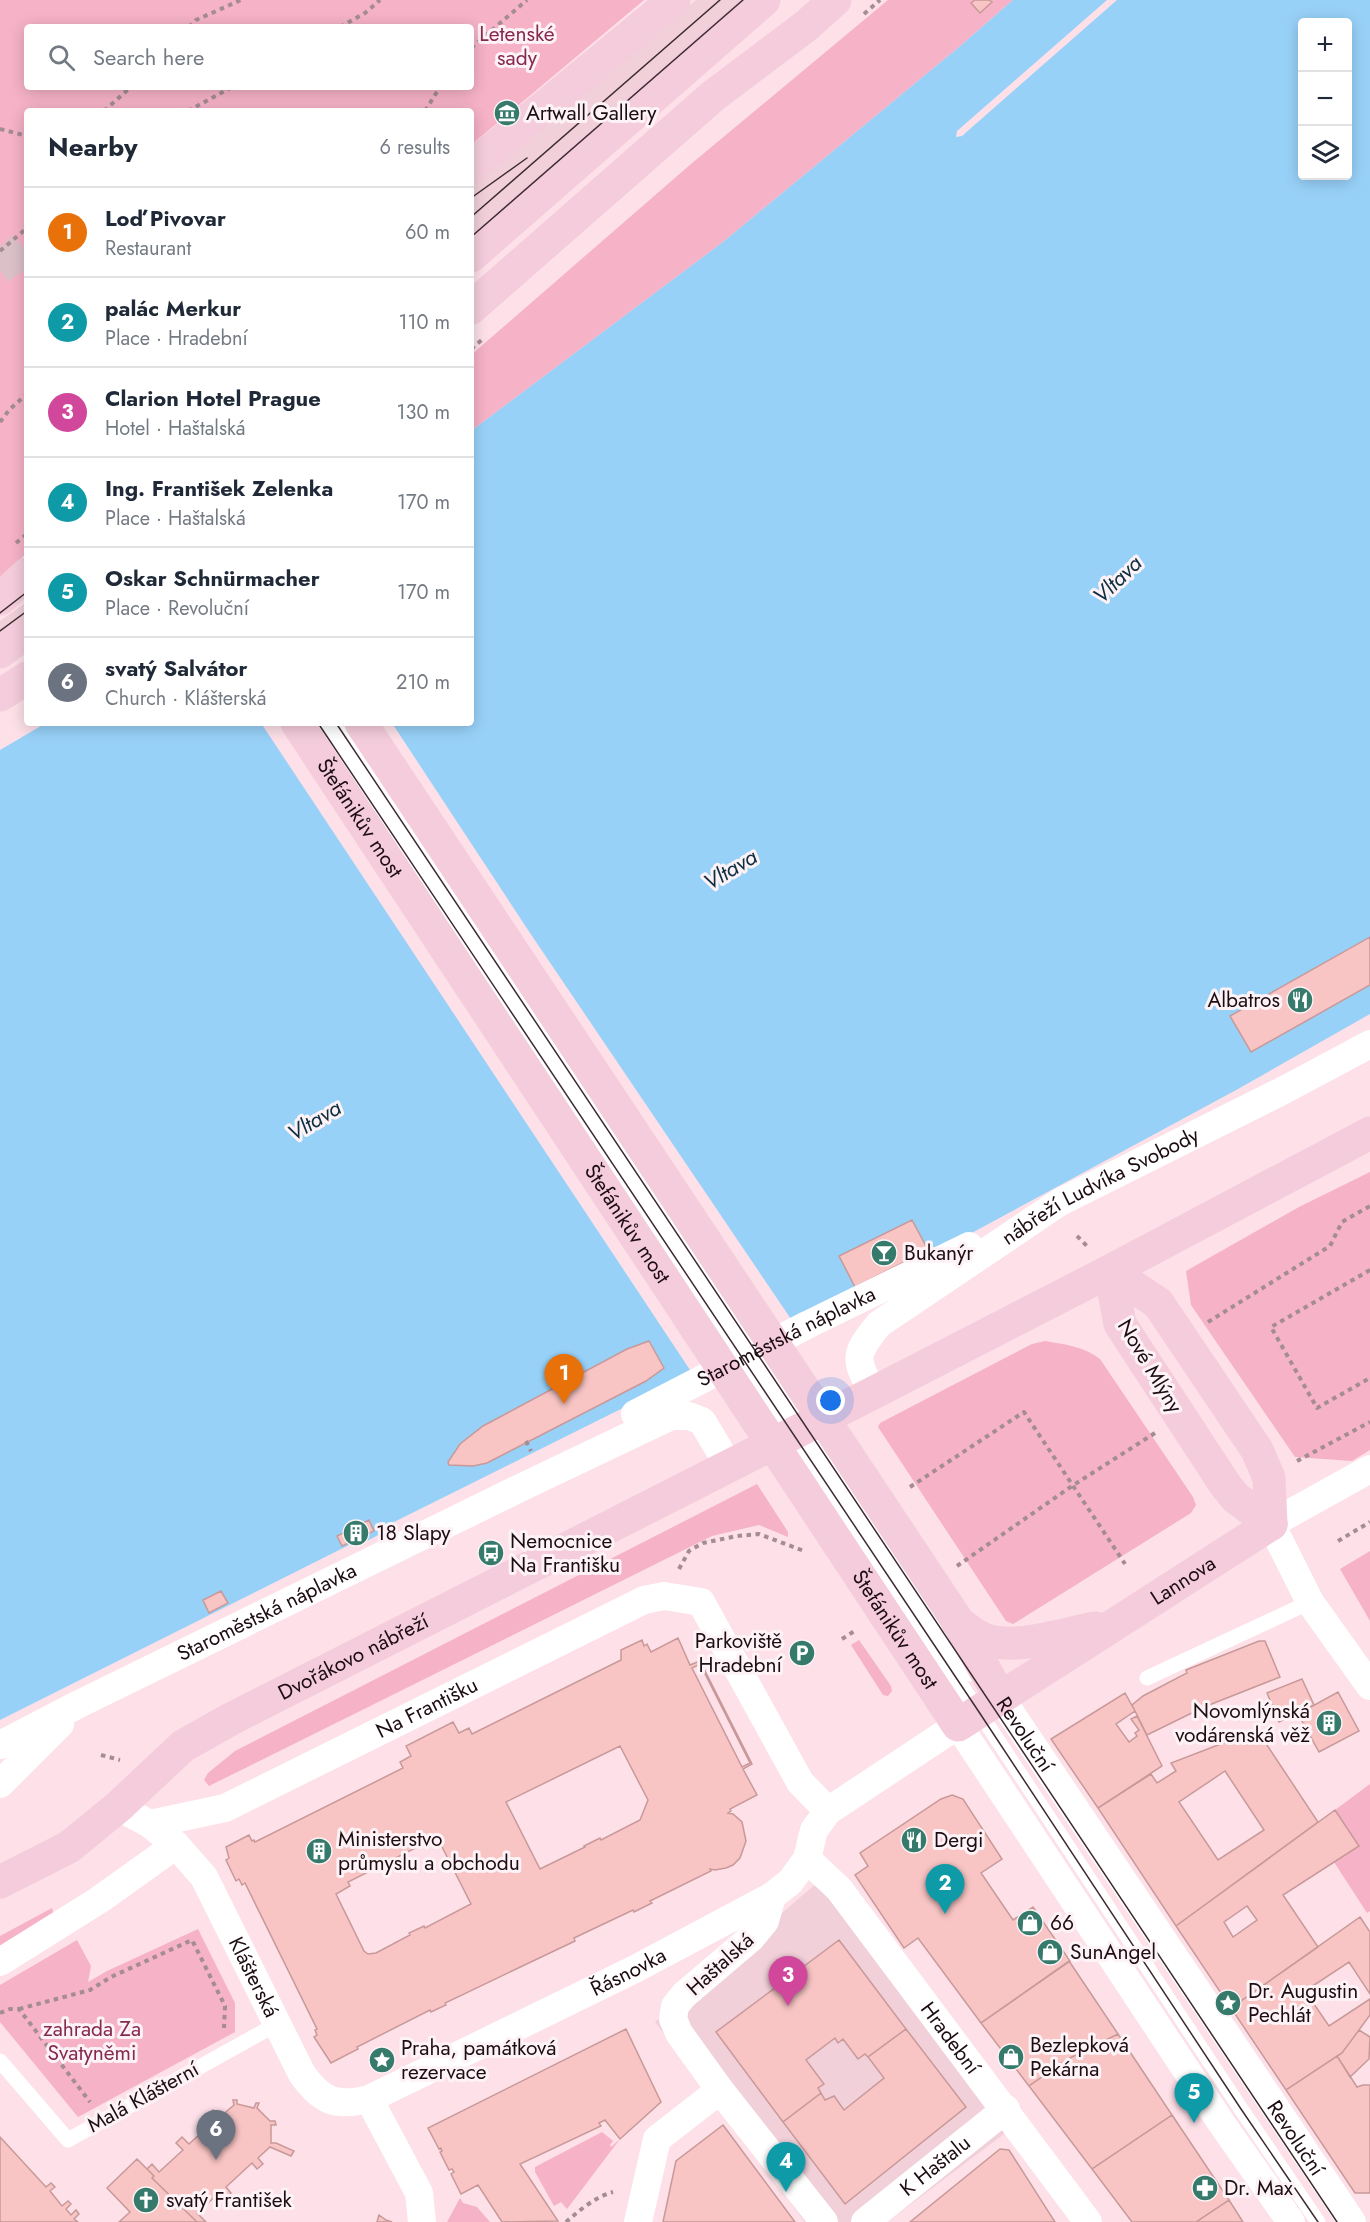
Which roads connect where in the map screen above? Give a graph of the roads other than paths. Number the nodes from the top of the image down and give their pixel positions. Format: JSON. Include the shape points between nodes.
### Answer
{"nodes":[{"id":1,"x":674,"y":0,"type":"edge"},
{"id":2,"x":764,"y":0,"type":"edge"},
{"id":3,"x":835,"y":0,"type":"edge"},
{"id":4,"x":474,"y":165,"type":"edge"},
{"id":5,"x":474,"y":253,"type":"edge"},
{"id":6,"x":474,"y":305,"type":"edge"},
{"id":7,"x":24,"y":577,"type":"edge"},
{"id":8,"x":0,"y":599,"type":"edge"},
{"id":9,"x":24,"y":634,"type":"edge"},
{"id":10,"x":0,"y":652,"type":"edge"},
{"id":11,"x":24,"y":680,"type":"edge"},
{"id":12,"x":0,"y":695,"type":"edge"},
{"id":13,"x":299,"y":726,"type":"edge"},
{"id":14,"x":320,"y":726,"type":"edge"},
{"id":15,"x":338,"y":726,"type":"edge"},
{"id":16,"x":363,"y":726,"type":"edge"},
{"id":17,"x":1370,"y":1044,"type":"edge"},
{"id":18,"x":1370,"y":1133,"type":"edge"},
{"id":19,"x":1060,"y":1202,"type":"junction"},
{"id":20,"x":1110,"y":1271,"type":"junction"},
{"id":21,"x":873,"y":1393,"type":"junction"},
{"id":22,"x":729,"y":1466,"type":"junction"},
{"id":23,"x":1370,"y":1469,"type":"edge"},
{"id":24,"x":519,"y":1488,"type":"junction"},
{"id":25,"x":1271,"y":1524,"type":"junction"},
{"id":26,"x":872,"y":1541,"type":"junction"},
{"id":27,"x":907,"y":1579,"type":"junction"},
{"id":28,"x":1310,"y":1602,"type":"junction"},
{"id":29,"x":957,"y":1620,"type":"junction"},
{"id":30,"x":1115,"y":1624,"type":"junction"},
{"id":31,"x":1147,"y":1678,"type":"dead end"},
{"id":32,"x":1370,"y":1686,"type":"edge"},
{"id":33,"x":79,"y":1704,"type":"junction"},
{"id":34,"x":982,"y":1709,"type":"junction"},
{"id":35,"x":0,"y":1745,"type":"edge"},
{"id":36,"x":159,"y":1768,"type":"junction"},
{"id":37,"x":0,"y":1784,"type":"edge"},
{"id":38,"x":118,"y":1807,"type":"junction"},
{"id":39,"x":828,"y":1812,"type":"junction"},
{"id":40,"x":150,"y":1824,"type":"junction"},
{"id":41,"x":176,"y":1845,"type":"junction"},
{"id":42,"x":807,"y":1859,"type":"junction"},
{"id":43,"x":0,"y":1882,"type":"edge"},
{"id":44,"x":772,"y":1896,"type":"junction"},
{"id":45,"x":0,"y":1962,"type":"edge"},
{"id":46,"x":277,"y":2024,"type":"junction"},
{"id":47,"x":0,"y":2061,"type":"edge"},
{"id":48,"x":720,"y":2090,"type":"junction"},
{"id":49,"x":369,"y":2099,"type":"junction"},
{"id":50,"x":1006,"y":2109,"type":"junction"},
{"id":51,"x":1352,"y":2220,"type":"edge"},
{"id":52,"x":422,"y":2222,"type":"edge"},
{"id":53,"x":638,"y":2222,"type":"edge"},
{"id":54,"x":824,"y":2222,"type":"edge"},
{"id":55,"x":865,"y":2222,"type":"edge"},
{"id":56,"x":1088,"y":2222,"type":"edge"},
{"id":57,"x":1291,"y":2222,"type":"edge"},
{"id":58,"x":1318,"y":2222,"type":"edge"}],
"edges":[{"from":1,"to":4,"type":"street"},
{"from":2,"to":5,"type":"street"},
{"from":3,"to":6,"type":"street","via":[[713,96]]},
{"from":7,"to":8,"type":"street"},
{"from":9,"to":10,"type":"street"},
{"from":11,"to":12,"type":"street"},
{"from":13,"to":26,"type":"street","name":"Štefánikův most"},
{"from":14,"to":26,"type":"lane"},
{"from":15,"to":26,"type":"lane"},
{"from":16,"to":26,"type":"street","name":"Štefánikův most"},
{"from":17,"to":19,"type":"street","name":"nábřeží Ludvíka Svobody"},
{"from":18,"to":20,"type":"street"},
{"from":19,"to":21,"type":"street","name":"nábřeží Ludvíka Svobody","via":[[879,1324],[863,1344],[858,1360]]},
{"from":19,"to":24,"type":"street","name":"Staroměstská náplavka","via":[[592,1435]]},
{"from":20,"to":21,"type":"street"},
{"from":20,"to":25,"type":"street","name":"Nové Mlýny","via":[[1120,1324],[1226,1486]]},
{"from":20,"to":25,"type":"street","name":"Nové Mlýny","via":[[1158,1303],[1257,1450],[1269,1478]]},
{"from":21,"to":22,"type":"street"},
{"from":22,"to":24,"type":"street","name":"Staroměstská náplavka","via":[[702,1420],[671,1416]]},
{"from":22,"to":36,"type":"street","name":"Dvořákovo nábřeží","via":[[231,1719],[183,1746]]},
{"from":23,"to":25,"type":"street","name":"Lannova"},
{"from":24,"to":33,"type":"street","name":"Staroměstská náplavka"},
{"from":25,"to":28,"type":"street","name":"Nové Mlýny"},
{"from":25,"to":30,"type":"street","name":"Lannova"},
{"from":26,"to":27,"type":"lane"},
{"from":26,"to":29,"type":"street","name":"Štefánikův most"},
{"from":26,"to":34,"type":"street","name":"Štefánikův most"},
{"from":27,"to":29,"type":"lane"},
{"from":27,"to":34,"type":"lane"},
{"from":28,"to":31,"type":"lane"},
{"from":28,"to":32,"type":"street","name":"Nové Mlýny"},
{"from":29,"to":30,"type":"street","via":[[971,1632],[1001,1644]]},
{"from":29,"to":34,"type":"street","name":"Štefánikův most"},
{"from":30,"to":34,"type":"street","name":"Lannova"},
{"from":33,"to":35,"type":"street","name":"Staroměstská náplavka"},
{"from":33,"to":37,"type":"street","name":"Staroměstská náplavka"},
{"from":34,"to":39,"type":"street","name":"Řásnovka"},
{"from":34,"to":51,"type":"street","name":"Revoluční"},
{"from":34,"to":57,"type":"street","name":"Revoluční","via":[[1222,2124]]},
{"from":34,"to":58,"type":"lane"},
{"from":36,"to":38,"type":"street","name":"Dvořákovo nábřeží"},
{"from":36,"to":40,"type":"street"},
{"from":38,"to":40,"type":"street","name":"Klášterská"},
{"from":38,"to":43,"type":"street","name":"Dvořákovo nábřeží","via":[[69,1847]]},
{"from":39,"to":40,"type":"street","name":"Na Františku","via":[[800,1782],[701,1602],[664,1596],[644,1600],[225,1808]]},
{"from":39,"to":42,"type":"street","name":"Řásnovka","via":[[814,1830]]},
{"from":40,"to":41,"type":"street","name":"Klášterská"},
{"from":41,"to":45,"type":"street","via":[[99,1900]]},
{"from":41,"to":46,"type":"street","name":"Klášterská","via":[[204,1877]]},
{"from":42,"to":44,"type":"street","name":"Řásnovka","via":[[790,1882]]},
{"from":42,"to":50,"type":"street","name":"Hradební","via":[[839,1889]]},
{"from":44,"to":48,"type":"street","name":"Haštalská","via":[[765,1921],[751,1938],[675,2006],[673,2019],[679,2033]]},
{"from":44,"to":49,"type":"street","name":"Řásnovka","via":[[635,1969]]},
{"from":46,"to":47,"type":"lane","name":"Malá Klášterní","via":[[68,2140]]},
{"from":46,"to":49,"type":"street","name":"Klášterská","via":[[302,2074],[320,2095],[339,2103]]},
{"from":48,"to":53,"type":"street","via":[[657,2139]]},
{"from":48,"to":54,"type":"street","name":"Haštalská"},
{"from":49,"to":52,"type":"street","via":[[419,2193]]},
{"from":50,"to":55,"type":"street","name":"K Haštalu"},
{"from":50,"to":56,"type":"street","name":"Hradební"}]}
